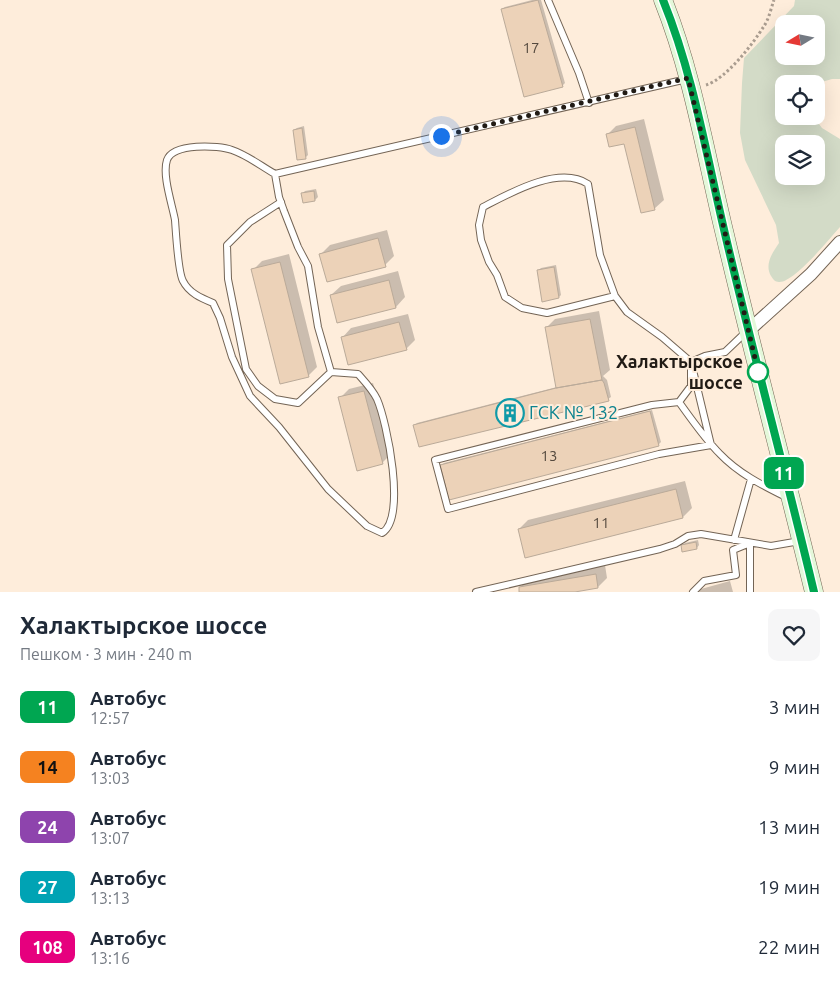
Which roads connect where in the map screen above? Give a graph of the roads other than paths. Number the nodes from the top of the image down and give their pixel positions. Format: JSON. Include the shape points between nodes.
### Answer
{"nodes":[{"id":1,"x":548,"y":0,"type":"edge"},
{"id":2,"x":663,"y":0,"type":"edge"},
{"id":3,"x":690,"y":84,"type":"junction"},
{"id":4,"x":589,"y":102,"type":"junction"},
{"id":5,"x":275,"y":174,"type":"junction"},
{"id":6,"x":281,"y":202,"type":"junction"},
{"id":7,"x":840,"y":242,"type":"edge"},
{"id":8,"x":615,"y":296,"type":"junction"},
{"id":9,"x":748,"y":331,"type":"junction"},
{"id":10,"x":691,"y":362,"type":"junction"},
{"id":11,"x":331,"y":372,"type":"junction"},
{"id":12,"x":679,"y":402,"type":"junction"},
{"id":13,"x":711,"y":445,"type":"junction"},
{"id":14,"x":751,"y":479,"type":"junction"},
{"id":15,"x":791,"y":500,"type":"junction"},
{"id":16,"x":734,"y":540,"type":"junction"},
{"id":17,"x":801,"y":541,"type":"junction"},
{"id":18,"x":750,"y":543,"type":"junction"},
{"id":19,"x":476,"y":592,"type":"edge"},
{"id":20,"x":692,"y":592,"type":"edge"},
{"id":21,"x":750,"y":592,"type":"edge"},
{"id":22,"x":814,"y":592,"type":"edge"}],
"edges":[{"from":1,"to":4,"type":"lane"},
{"from":2,"to":3,"type":"street"},
{"from":3,"to":4,"type":"lane"},
{"from":3,"to":9,"type":"street"},
{"from":4,"to":5,"type":"lane"},
{"from":5,"to":6,"type":"lane"},
{"from":5,"to":11,"type":"lane","via":[[232,150],[212,146],[184,148],[167,159],[167,184],[182,280],[197,296],[213,303],[250,396],[328,489],[367,526],[382,533],[390,525],[394,500],[390,450],[377,399],[358,374]]},
{"from":6,"to":11,"type":"lane","via":[[308,266],[318,327]]},
{"from":6,"to":11,"type":"lane","via":[[250,222],[227,245],[228,279],[246,369],[258,386],[275,400],[298,403]]},
{"from":7,"to":9,"type":"street","via":[[811,274]]},
{"from":8,"to":8,"type":"lane","via":[[600,255],[588,184],[579,179],[531,184],[483,207],[479,225],[481,240],[505,297],[522,308],[547,313]]},
{"from":8,"to":10,"type":"lane","via":[[627,312]]},
{"from":9,"to":10,"type":"lane","via":[[725,352]]},
{"from":9,"to":15,"type":"street"},
{"from":10,"to":12,"type":"lane","via":[[691,386]]},
{"from":10,"to":13,"type":"lane"},
{"from":12,"to":13,"type":"lane"},
{"from":12,"to":13,"type":"lane","via":[[652,405],[435,460],[448,509],[659,454]]},
{"from":13,"to":14,"type":"lane"},
{"from":14,"to":15,"type":"lane"},
{"from":14,"to":16,"type":"lane"},
{"from":15,"to":17,"type":"street"},
{"from":16,"to":18,"type":"lane"},
{"from":16,"to":19,"type":"lane","via":[[702,534],[688,536],[660,549]]},
{"from":17,"to":18,"type":"lane","via":[[771,546]]},
{"from":17,"to":22,"type":"street"},
{"from":18,"to":20,"type":"lane","via":[[733,550],[736,575],[704,581]]},
{"from":18,"to":21,"type":"lane"}]}
